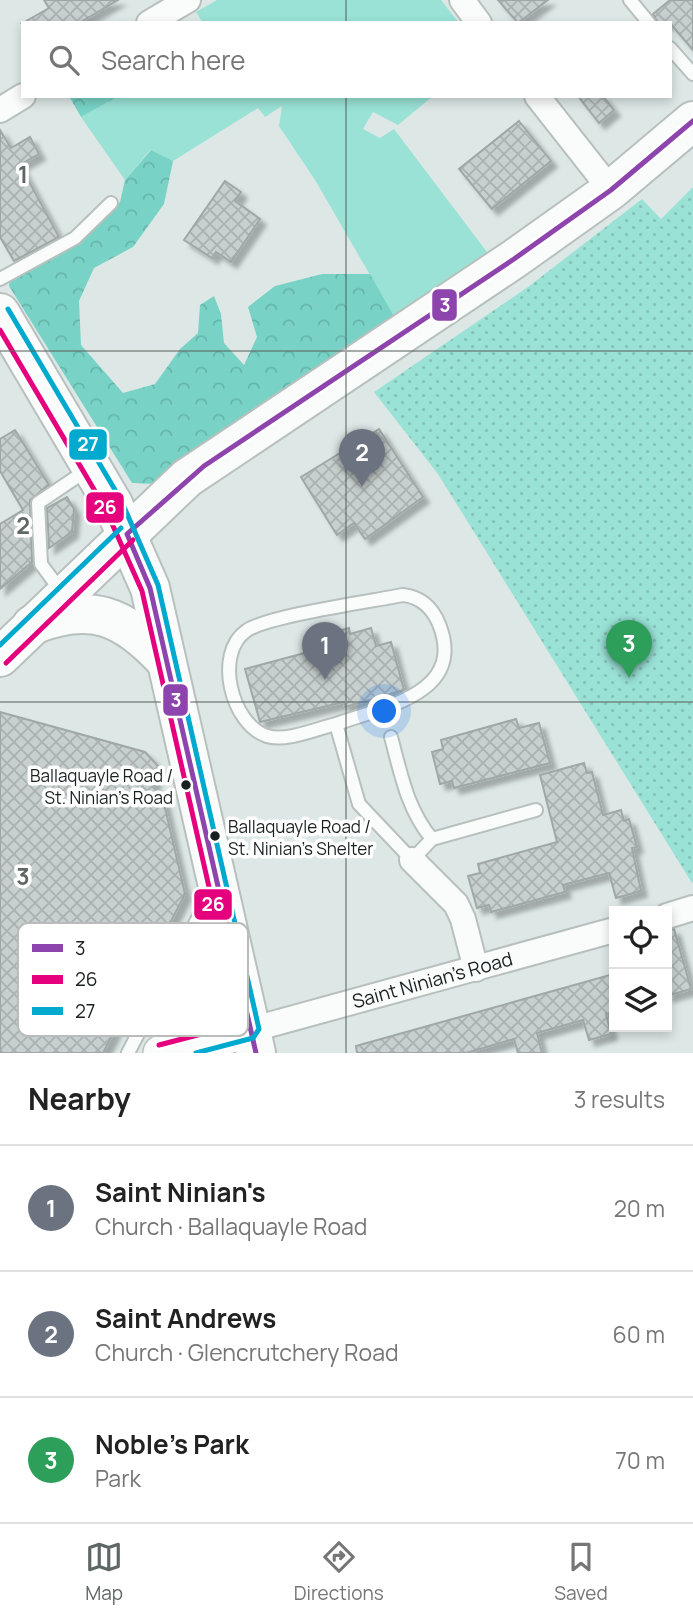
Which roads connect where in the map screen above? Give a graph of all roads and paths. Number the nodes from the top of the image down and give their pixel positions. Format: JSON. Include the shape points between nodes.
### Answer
{"nodes":[{"id":1,"x":188,"y":0,"type":"edge"},
{"id":2,"x":462,"y":0,"type":"edge"},
{"id":3,"x":630,"y":0,"type":"edge"},
{"id":4,"x":152,"y":21,"type":"edge"},
{"id":5,"x":478,"y":21,"type":"edge"},
{"id":6,"x":647,"y":21,"type":"edge"},
{"id":7,"x":672,"y":50,"type":"edge"},
{"id":8,"x":693,"y":74,"type":"edge"},
{"id":9,"x":21,"y":97,"type":"edge"},
{"id":10,"x":539,"y":98,"type":"edge"},
{"id":11,"x":0,"y":110,"type":"edge"},
{"id":12,"x":693,"y":121,"type":"edge"},
{"id":13,"x":611,"y":190,"type":"junction"},
{"id":14,"x":111,"y":203,"type":"dead end"},
{"id":15,"x":0,"y":279,"type":"edge"},
{"id":16,"x":0,"y":313,"type":"edge"},
{"id":17,"x":92,"y":468,"type":"junction"},
{"id":18,"x":127,"y":534,"type":"junction"},
{"id":19,"x":63,"y":594,"type":"junction"},
{"id":20,"x":32,"y":625,"type":"junction"},
{"id":21,"x":0,"y":657,"type":"edge"},
{"id":22,"x":166,"y":660,"type":"junction"},
{"id":23,"x":335,"y":724,"type":"junction"},
{"id":24,"x":391,"y":737,"type":"dead end"},
{"id":25,"x":536,"y":810,"type":"dead end"},
{"id":26,"x":432,"y":839,"type":"junction"},
{"id":27,"x":412,"y":860,"type":"junction"},
{"id":28,"x":219,"y":892,"type":"junction"},
{"id":29,"x":693,"y":908,"type":"edge"},
{"id":30,"x":672,"y":914,"type":"edge"},
{"id":31,"x":195,"y":923,"type":"edge"},
{"id":32,"x":226,"y":923,"type":"edge"},
{"id":33,"x":609,"y":931,"type":"edge"},
{"id":34,"x":476,"y":968,"type":"junction"},
{"id":35,"x":248,"y":1020,"type":"edge"},
{"id":36,"x":137,"y":1036,"type":"edge"},
{"id":37,"x":253,"y":1042,"type":"edge"},
{"id":38,"x":128,"y":1053,"type":"edge"},
{"id":39,"x":161,"y":1053,"type":"edge"}],
"edges":[{"from":1,"to":4,"type":"street"},
{"from":2,"to":5,"type":"street"},
{"from":3,"to":6,"type":"lane"},
{"from":7,"to":8,"type":"lane"},
{"from":9,"to":11,"type":"street"},
{"from":10,"to":13,"type":"street"},
{"from":12,"to":13,"type":"main road"},
{"from":13,"to":18,"type":"main road","via":[[204,466]]},
{"from":14,"to":15,"type":"lane","via":[[75,238]]},
{"from":16,"to":17,"type":"main road"},
{"from":17,"to":18,"type":"main road"},
{"from":17,"to":19,"type":"lane","via":[[38,503],[41,564]]},
{"from":18,"to":19,"type":"main road"},
{"from":18,"to":22,"type":"main road","via":[[150,588]]},
{"from":19,"to":20,"type":"main road"},
{"from":20,"to":21,"type":"main road"},
{"from":20,"to":22,"type":"main road","via":[[73,612],[91,612],[145,638]]},
{"from":22,"to":28,"type":"main road"},
{"from":23,"to":23,"type":"lane","via":[[419,694],[435,680],[445,647],[435,616],[425,603],[403,595],[260,624],[239,638],[229,671],[233,694],[253,728],[279,737]]},
{"from":23,"to":27,"type":"lane","via":[[359,804]]},
{"from":24,"to":26,"type":"lane","via":[[409,806]]},
{"from":25,"to":26,"type":"lane"},
{"from":26,"to":27,"type":"lane"},
{"from":27,"to":34,"type":"street","via":[[456,904]]},
{"from":28,"to":31,"type":"lane"},
{"from":28,"to":32,"type":"main road"},
{"from":29,"to":30,"type":"street"},
{"from":33,"to":34,"type":"street","name":"Saint Ninian's Road"},
{"from":34,"to":37,"type":"street","name":"Saint Ninian's Road"},
{"from":35,"to":37,"type":"main road"},
{"from":36,"to":38,"type":"lane"},
{"from":37,"to":39,"type":"main road"}]}
